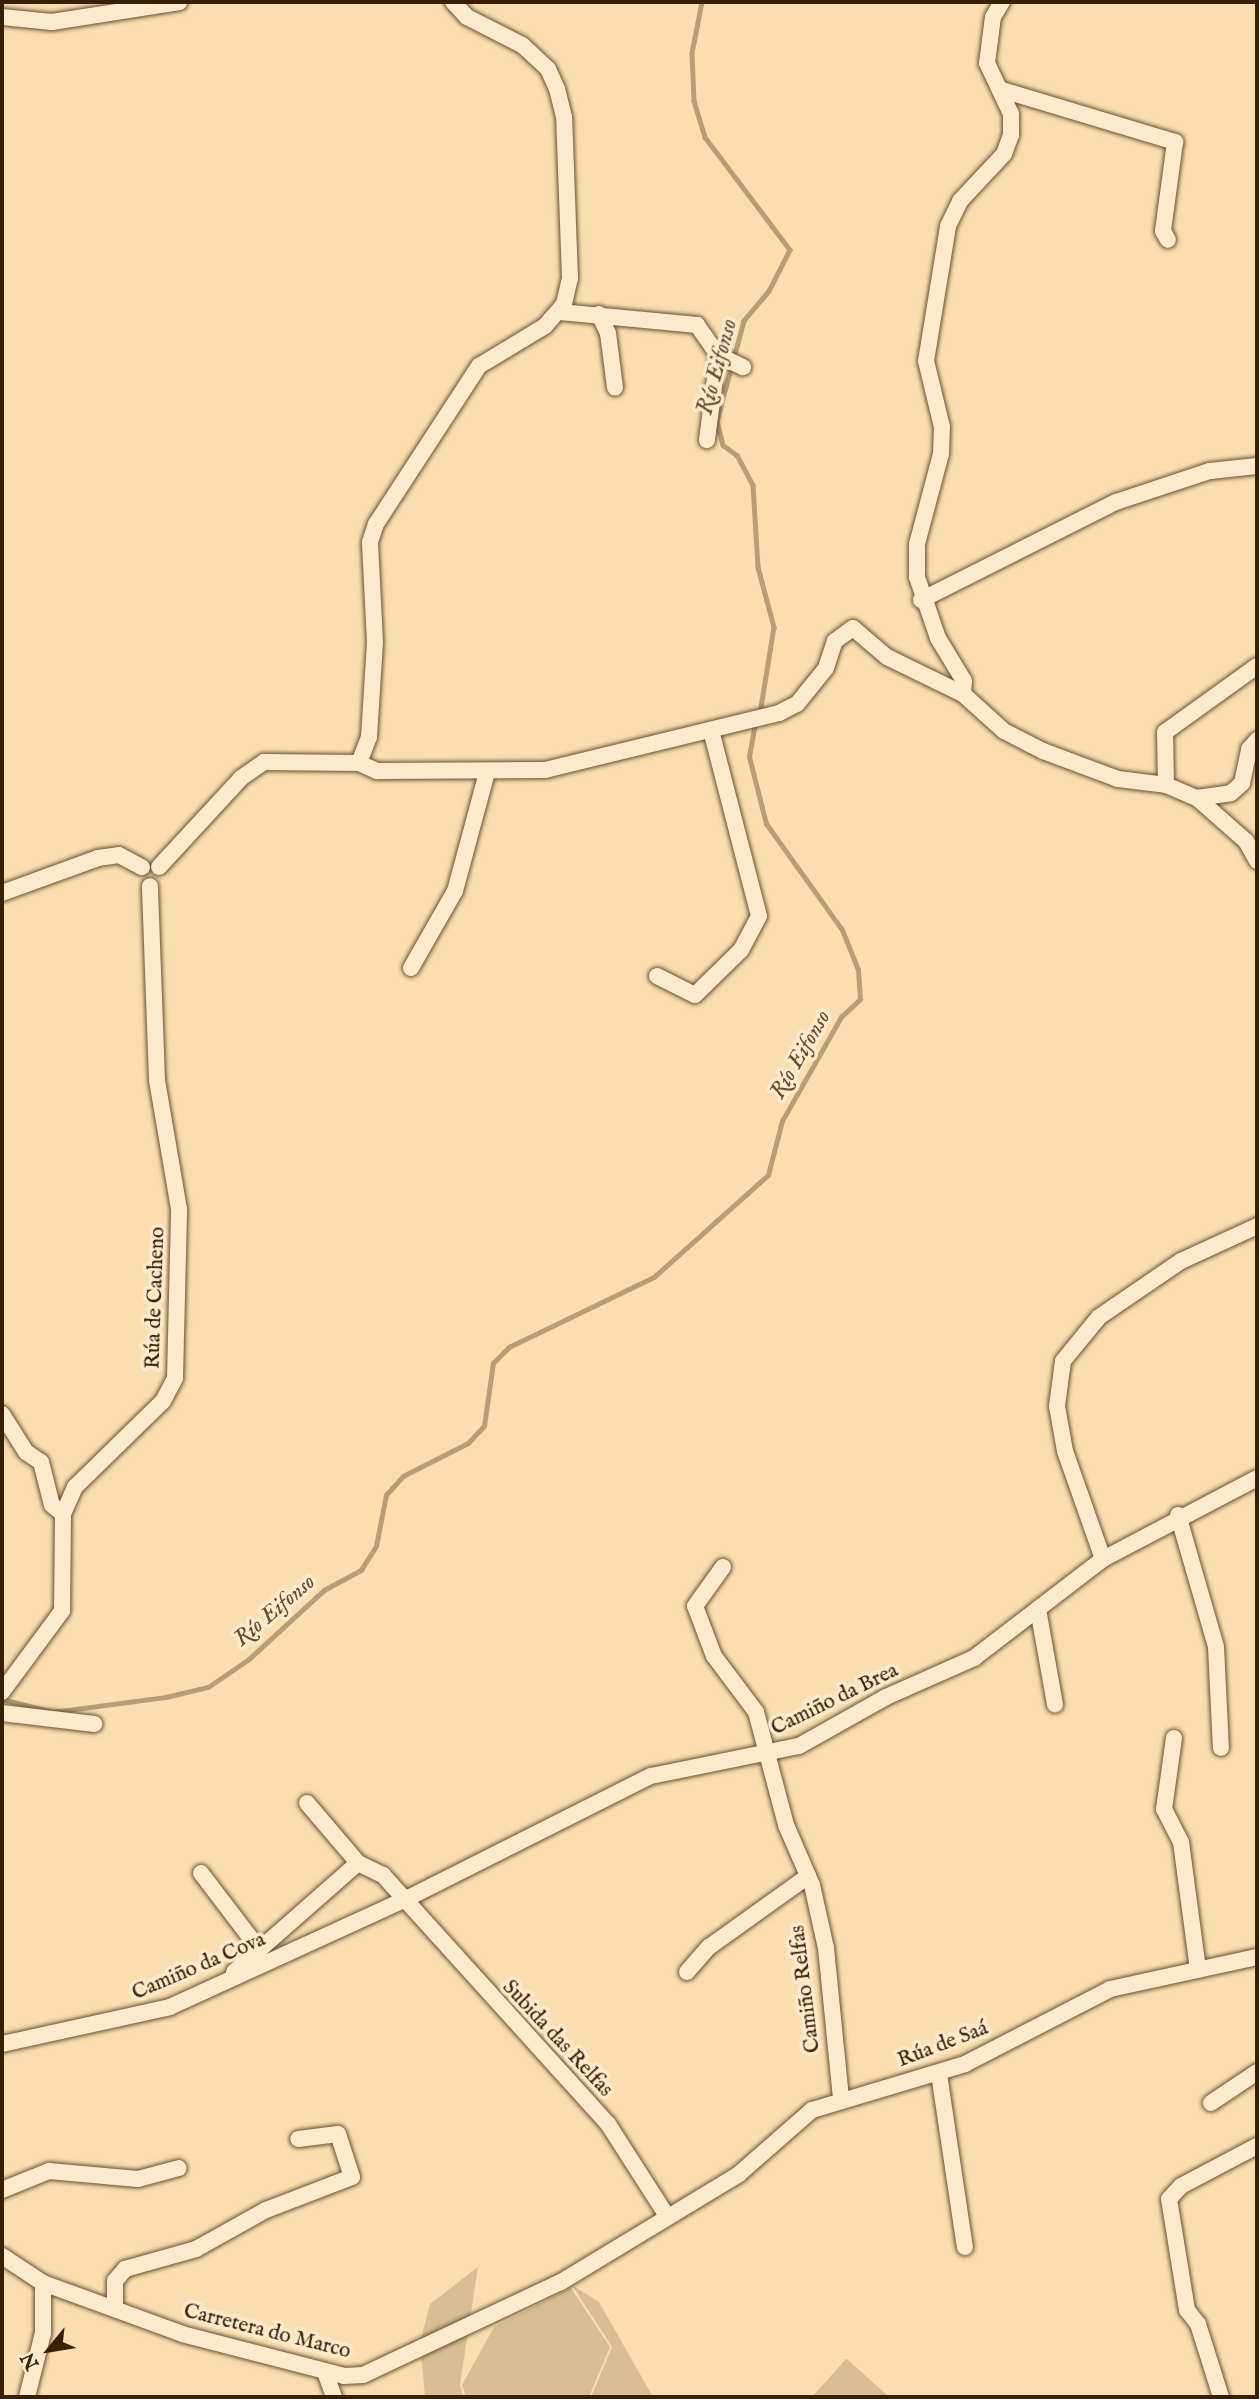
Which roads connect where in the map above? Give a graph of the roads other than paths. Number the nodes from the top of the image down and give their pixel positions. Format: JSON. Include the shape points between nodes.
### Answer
{"nodes":[{"id":1,"x":179,"y":2,"type":"edge"},
{"id":2,"x":453,"y":2,"type":"edge"},
{"id":3,"x":1002,"y":2,"type":"edge"},
{"id":4,"x":2,"y":17,"type":"edge"},
{"id":5,"x":1002,"y":90,"type":"junction"},
{"id":6,"x":1168,"y":240,"type":"dead end"},
{"id":7,"x":560,"y":312,"type":"junction"},
{"id":8,"x":599,"y":314,"type":"junction"},
{"id":9,"x":615,"y":388,"type":"dead end"},
{"id":10,"x":707,"y":440,"type":"dead end"},
{"id":11,"x":1257,"y":466,"type":"edge"},
{"id":12,"x":921,"y":600,"type":"junction"},
{"id":13,"x":1257,"y":666,"type":"edge"},
{"id":14,"x":963,"y":694,"type":"junction"},
{"id":15,"x":711,"y":731,"type":"junction"},
{"id":16,"x":1257,"y":740,"type":"edge"},
{"id":17,"x":359,"y":763,"type":"junction"},
{"id":18,"x":487,"y":772,"type":"junction"},
{"id":19,"x":1166,"y":785,"type":"junction"},
{"id":20,"x":1197,"y":798,"type":"junction"},
{"id":21,"x":1257,"y":861,"type":"edge"},
{"id":22,"x":142,"y":867,"type":"junction"},
{"id":23,"x":159,"y":867,"type":"junction"},
{"id":24,"x":150,"y":886,"type":"junction"},
{"id":25,"x":2,"y":892,"type":"edge"},
{"id":26,"x":411,"y":968,"type":"dead end"},
{"id":27,"x":657,"y":976,"type":"dead end"},
{"id":28,"x":1257,"y":1226,"type":"edge"},
{"id":29,"x":2,"y":1414,"type":"edge"},
{"id":30,"x":1257,"y":1478,"type":"edge"},
{"id":31,"x":63,"y":1514,"type":"junction"},
{"id":32,"x":1178,"y":1516,"type":"junction"},
{"id":33,"x":1103,"y":1559,"type":"junction"},
{"id":34,"x":723,"y":1567,"type":"dead end"},
{"id":35,"x":1038,"y":1609,"type":"junction"},
{"id":36,"x":3,"y":1690,"type":"edge"},
{"id":37,"x":1055,"y":1704,"type":"dead end"},
{"id":38,"x":2,"y":1713,"type":"edge"},
{"id":39,"x":94,"y":1724,"type":"dead end"},
{"id":40,"x":1174,"y":1738,"type":"dead end"},
{"id":41,"x":1221,"y":1748,"type":"dead end"},
{"id":42,"x":767,"y":1756,"type":"junction"},
{"id":43,"x":307,"y":1803,"type":"dead end"},
{"id":44,"x":358,"y":1863,"type":"junction"},
{"id":45,"x":201,"y":1873,"type":"dead end"},
{"id":46,"x":808,"y":1876,"type":"junction"},
{"id":47,"x":404,"y":1900,"type":"junction"},
{"id":48,"x":258,"y":1949,"type":"junction"},
{"id":49,"x":1257,"y":1957,"type":"edge"},
{"id":50,"x":1198,"y":1970,"type":"junction"},
{"id":51,"x":687,"y":1972,"type":"dead end"},
{"id":52,"x":226,"y":1980,"type":"junction"},
{"id":53,"x":2,"y":2044,"type":"edge"},
{"id":54,"x":1257,"y":2072,"type":"edge"},
{"id":55,"x":939,"y":2074,"type":"junction"},
{"id":56,"x":841,"y":2099,"type":"junction"},
{"id":57,"x":1211,"y":2103,"type":"dead end"},
{"id":58,"x":298,"y":2139,"type":"dead end"},
{"id":59,"x":1257,"y":2146,"type":"edge"},
{"id":60,"x":179,"y":2168,"type":"dead end"},
{"id":61,"x":2,"y":2190,"type":"edge"},
{"id":62,"x":667,"y":2216,"type":"junction"},
{"id":63,"x":965,"y":2247,"type":"dead end"},
{"id":64,"x":2,"y":2256,"type":"edge"},
{"id":65,"x":43,"y":2283,"type":"junction"},
{"id":66,"x":115,"y":2307,"type":"junction"},
{"id":67,"x":325,"y":2372,"type":"junction"},
{"id":68,"x":27,"y":2397,"type":"edge"},
{"id":69,"x":334,"y":2397,"type":"edge"},
{"id":70,"x":1221,"y":2397,"type":"edge"}],
"edges":[{"from":1,"to":4,"type":"street","via":[[52,22]]},
{"from":2,"to":7,"type":"street","via":[[467,17],[522,45],[548,69],[557,89],[570,228],[570,278]]},
{"from":3,"to":5,"type":"street","via":[[993,17],[988,63]]},
{"from":5,"to":6,"type":"street","via":[[1175,142],[1163,231]]},
{"from":5,"to":12,"type":"street","via":[[1011,135],[1004,154],[960,201],[948,226],[930,310],[927,386],[942,427],[942,454],[917,544]]},
{"from":7,"to":8,"type":"street"},
{"from":7,"to":17,"type":"street","via":[[479,366],[376,524],[370,541],[375,642],[369,737]]},
{"from":8,"to":9,"type":"street","via":[[608,333]]},
{"from":8,"to":10,"type":"street","via":[[697,325],[732,362]]},
{"from":11,"to":12,"type":"street","via":[[1210,471],[1116,502]]},
{"from":12,"to":14,"type":"street","via":[[964,681]]},
{"from":13,"to":19,"type":"street","via":[[1173,721],[1165,732]]},
{"from":14,"to":15,"type":"street","via":[[887,657],[853,628],[835,641],[826,668],[797,704]]},
{"from":14,"to":19,"type":"street","via":[[1004,731],[1042,751],[1118,779]]},
{"from":15,"to":18,"type":"street","via":[[545,770]]},
{"from":15,"to":27,"type":"street","via":[[759,916],[741,950],[695,995]]},
{"from":16,"to":20,"type":"street","via":[[1249,749],[1242,783],[1231,793]]},
{"from":17,"to":18,"type":"street","via":[[377,771]]},
{"from":17,"to":23,"type":"street","via":[[264,762]]},
{"from":18,"to":26,"type":"street","via":[[455,891]]},
{"from":19,"to":20,"type":"street"},
{"from":20,"to":21,"type":"street","via":[[1246,841]]},
{"from":22,"to":23,"type":"street"},
{"from":22,"to":24,"type":"street","via":[[140,879]]},
{"from":22,"to":25,"type":"street","via":[[120,855],[98,858]]},
{"from":23,"to":24,"type":"street","via":[[161,879]]},
{"from":24,"to":31,"type":"street","name":"Rúa de Cacheno","via":[[157,1080],[179,1209],[175,1378],[163,1401],[75,1487]]},
{"from":28,"to":33,"type":"street","via":[[1181,1261],[1099,1317],[1063,1361],[1057,1406],[1065,1451]]},
{"from":29,"to":31,"type":"street","via":[[26,1452],[41,1462],[52,1505]]},
{"from":30,"to":32,"type":"street","name":"Camiño da Brea"},
{"from":31,"to":36,"type":"street","name":"Rúa de Cacheno","via":[[62,1611]]},
{"from":32,"to":33,"type":"street","name":"Camiño da Brea"},
{"from":32,"to":41,"type":"street","via":[[1216,1647]]},
{"from":33,"to":35,"type":"street","name":"Camiño da Brea"},
{"from":34,"to":42,"type":"street","name":"Camiño Relfas","via":[[695,1606],[714,1656],[755,1712]]},
{"from":35,"to":37,"type":"street"},
{"from":35,"to":42,"type":"street","name":"Camiño da Brea","via":[[974,1658]]},
{"from":38,"to":39,"type":"street"},
{"from":40,"to":50,"type":"street","via":[[1164,1809],[1181,1842]]},
{"from":42,"to":46,"type":"street","name":"Camiño Relfas"},
{"from":42,"to":47,"type":"street","name":"Camiño da Brea","via":[[651,1776]]},
{"from":43,"to":44,"type":"street","name":"Subida das Relfas"},
{"from":44,"to":47,"type":"street","name":"Subida das Relfas","via":[[369,1864]]},
{"from":44,"to":48,"type":"street"},
{"from":45,"to":48,"type":"street"},
{"from":46,"to":51,"type":"street","via":[[709,1947]]},
{"from":46,"to":56,"type":"street","name":"Camiño Relfas","via":[[826,1948]]},
{"from":47,"to":52,"type":"street","name":"Camiño da Cova"},
{"from":47,"to":62,"type":"street","name":"Subida das Relfas","via":[[608,2124]]},
{"from":48,"to":52,"type":"street"},
{"from":49,"to":50,"type":"street","name":"Rúa de Saá"},
{"from":50,"to":55,"type":"street","name":"Rúa de Saá","via":[[1110,1989]]},
{"from":52,"to":53,"type":"street","name":"Camiño da Cova","via":[[151,2014]]},
{"from":54,"to":57,"type":"street"},
{"from":55,"to":56,"type":"street","name":"Rúa de Saá"},
{"from":55,"to":63,"type":"street"},
{"from":56,"to":62,"type":"street","name":"Rúa de Saá","via":[[812,2110],[739,2174]]},
{"from":58,"to":66,"type":"street","via":[[338,2134],[352,2177],[266,2210],[196,2249],[125,2269],[116,2281]]},
{"from":59,"to":70,"type":"street","via":[[1169,2199],[1187,2310]]},
{"from":60,"to":61,"type":"street","via":[[138,2179],[49,2171]]},
{"from":62,"to":67,"type":"street","name":"Carretera do Marco","via":[[561,2282],[412,2355],[363,2375]]},
{"from":64,"to":65,"type":"street","name":"Carretera do Marco"},
{"from":65,"to":66,"type":"street","name":"Carretera do Marco"},
{"from":65,"to":68,"type":"street","via":[[43,2333]]},
{"from":66,"to":67,"type":"street","name":"Carretera do Marco","via":[[182,2334]]},
{"from":67,"to":69,"type":"street"}]}
